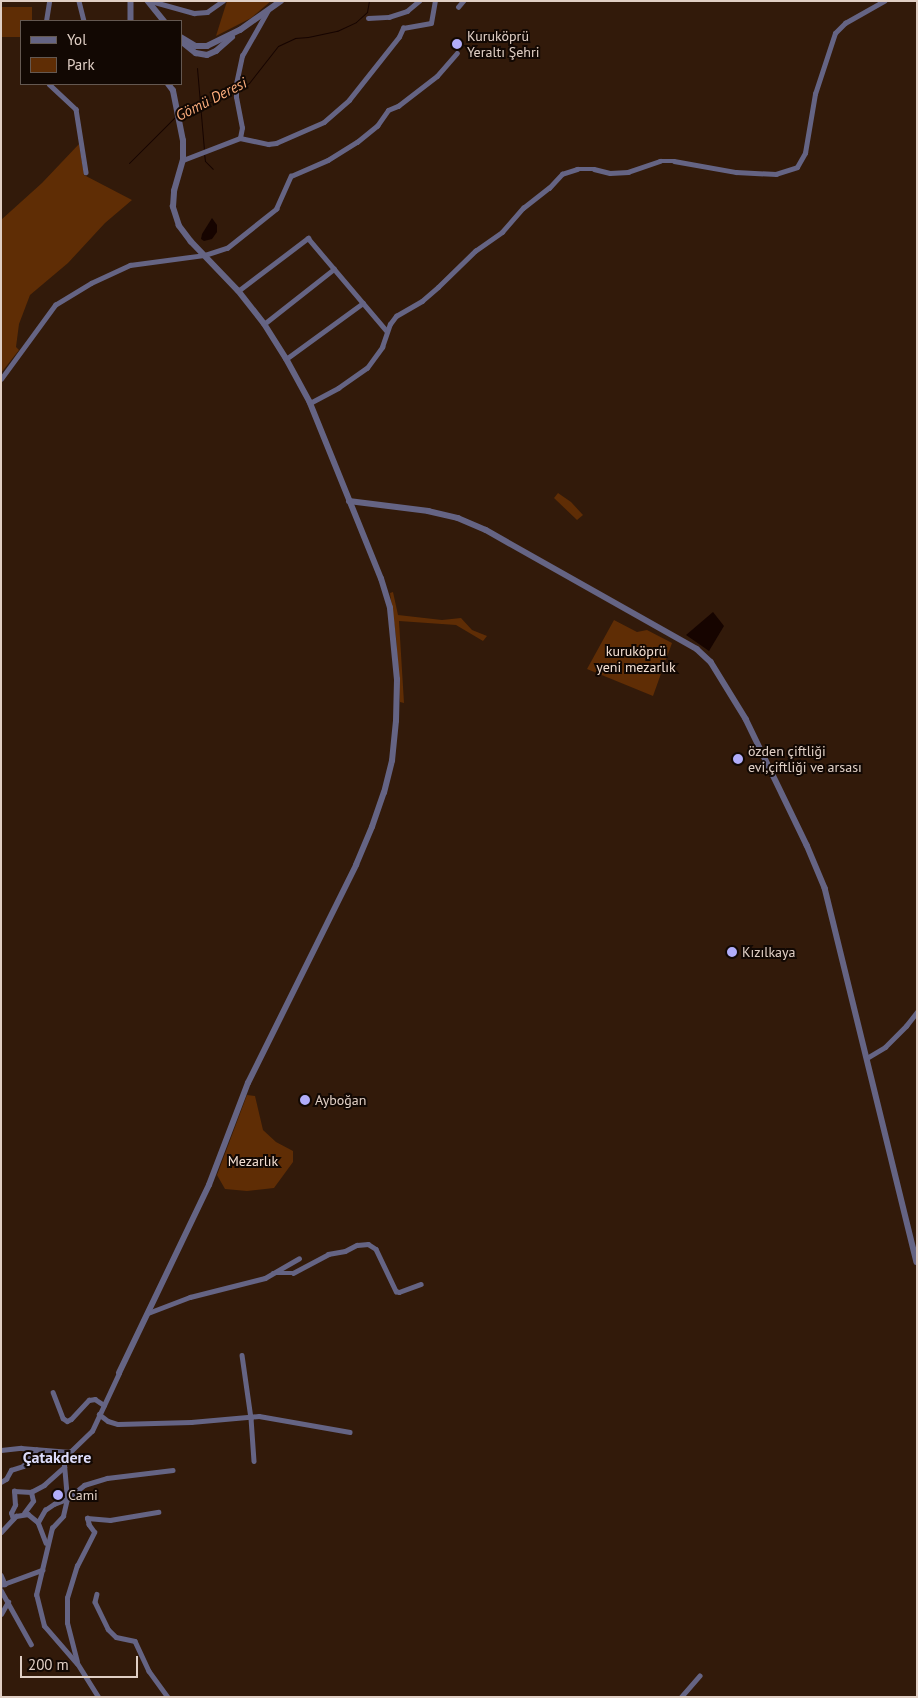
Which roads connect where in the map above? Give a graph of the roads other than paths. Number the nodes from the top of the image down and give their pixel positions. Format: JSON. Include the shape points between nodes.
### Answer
{"nodes":[{"id":1,"x":49,"y":1,"type":"edge"},
{"id":2,"x":79,"y":1,"type":"edge"},
{"id":3,"x":131,"y":1,"type":"edge"},
{"id":4,"x":149,"y":1,"type":"edge"},
{"id":5,"x":215,"y":1,"type":"edge"},
{"id":6,"x":223,"y":1,"type":"edge"},
{"id":7,"x":419,"y":1,"type":"edge"},
{"id":8,"x":435,"y":1,"type":"edge"},
{"id":9,"x":463,"y":1,"type":"edge"},
{"id":10,"x":884,"y":1,"type":"edge"},
{"id":11,"x":280,"y":2,"type":"edge"},
{"id":12,"x":218,"y":6,"type":"junction"},
{"id":13,"x":458,"y":7,"type":"dead end"},
{"id":14,"x":267,"y":12,"type":"junction"},
{"id":15,"x":368,"y":18,"type":"dead end"},
{"id":16,"x":46,"y":20,"type":"edge"},
{"id":17,"x":84,"y":20,"type":"edge"},
{"id":18,"x":131,"y":20,"type":"edge"},
{"id":19,"x":163,"y":20,"type":"edge"},
{"id":20,"x":182,"y":39,"type":"edge"},
{"id":21,"x":457,"y":53,"type":"dead end"},
{"id":22,"x":50,"y":85,"type":"edge"},
{"id":23,"x":169,"y":85,"type":"edge"},
{"id":24,"x":240,"y":138,"type":"junction"},
{"id":25,"x":183,"y":160,"type":"junction"},
{"id":26,"x":86,"y":172,"type":"dead end"},
{"id":27,"x":205,"y":255,"type":"junction"},
{"id":28,"x":334,"y":269,"type":"junction"},
{"id":29,"x":238,"y":291,"type":"junction"},
{"id":30,"x":363,"y":303,"type":"junction"},
{"id":31,"x":264,"y":324,"type":"junction"},
{"id":32,"x":387,"y":331,"type":"junction"},
{"id":33,"x":286,"y":359,"type":"junction"},
{"id":34,"x":1,"y":378,"type":"edge"},
{"id":35,"x":310,"y":403,"type":"junction"},
{"id":36,"x":350,"y":501,"type":"junction"},
{"id":37,"x":917,"y":1012,"type":"edge"},
{"id":38,"x":867,"y":1058,"type":"junction"},
{"id":39,"x":299,"y":1258,"type":"dead end"},
{"id":40,"x":917,"y":1262,"type":"edge"},
{"id":41,"x":273,"y":1273,"type":"junction"},
{"id":42,"x":421,"y":1284,"type":"dead end"},
{"id":43,"x":148,"y":1313,"type":"junction"},
{"id":44,"x":242,"y":1355,"type":"dead end"},
{"id":45,"x":119,"y":1373,"type":"joint"},
{"id":46,"x":53,"y":1392,"type":"dead end"},
{"id":47,"x":104,"y":1405,"type":"junction"},
{"id":48,"x":99,"y":1414,"type":"junction"},
{"id":49,"x":251,"y":1418,"type":"junction"},
{"id":50,"x":350,"y":1432,"type":"dead end"},
{"id":51,"x":1,"y":1450,"type":"edge"},
{"id":52,"x":36,"y":1450,"type":"junction"},
{"id":53,"x":70,"y":1452,"type":"junction"},
{"id":54,"x":254,"y":1461,"type":"dead end"},
{"id":55,"x":64,"y":1467,"type":"junction"},
{"id":56,"x":172,"y":1470,"type":"dead end"},
{"id":57,"x":1,"y":1482,"type":"edge"},
{"id":58,"x":31,"y":1492,"type":"junction"},
{"id":59,"x":67,"y":1499,"type":"junction"},
{"id":60,"x":158,"y":1512,"type":"dead end"},
{"id":61,"x":24,"y":1513,"type":"junction"},
{"id":62,"x":13,"y":1519,"type":"junction"},
{"id":63,"x":38,"y":1522,"type":"junction"},
{"id":64,"x":1,"y":1532,"type":"edge"},
{"id":65,"x":47,"y":1544,"type":"junction"},
{"id":66,"x":42,"y":1570,"type":"junction"},
{"id":67,"x":1,"y":1576,"type":"edge"},
{"id":68,"x":3,"y":1585,"type":"edge"},
{"id":69,"x":1,"y":1590,"type":"edge"},
{"id":70,"x":97,"y":1594,"type":"dead end"},
{"id":71,"x":8,"y":1602,"type":"junction"},
{"id":72,"x":1,"y":1614,"type":"edge"},
{"id":73,"x":30,"y":1644,"type":"dead end"},
{"id":74,"x":77,"y":1664,"type":"junction"},
{"id":75,"x":699,"y":1676,"type":"dead end"},
{"id":76,"x":98,"y":1697,"type":"edge"},
{"id":77,"x":168,"y":1697,"type":"edge"},
{"id":78,"x":680,"y":1697,"type":"edge"}],
"edges":[{"from":1,"to":16,"type":"street"},
{"from":2,"to":17,"type":"street"},
{"from":3,"to":18,"type":"street"},
{"from":4,"to":12,"type":"street","via":[[194,13],[208,12]]},
{"from":4,"to":19,"type":"street"},
{"from":5,"to":12,"type":"street"},
{"from":6,"to":12,"type":"street"},
{"from":7,"to":15,"type":"street","via":[[407,11],[389,17]]},
{"from":8,"to":24,"type":"street","via":[[430,23],[403,28],[349,100],[324,122],[276,143]]},
{"from":9,"to":13,"type":"street"},
{"from":10,"to":32,"type":"street","via":[[845,23],[835,33],[815,94],[804,159],[797,167],[776,174],[660,161],[628,172],[569,171],[523,208],[502,232],[475,251],[422,301],[396,316]]},
{"from":11,"to":14,"type":"street"},
{"from":14,"to":20,"type":"street","via":[[207,46],[196,46]]},
{"from":14,"to":24,"type":"street","via":[[242,56],[236,84],[242,128]]},
{"from":21,"to":27,"type":"street","via":[[437,76],[388,110],[376,126],[357,142],[328,160],[291,176],[276,208],[227,248]]},
{"from":22,"to":26,"type":"street","via":[[76,109]]},
{"from":23,"to":25,"type":"street","via":[[174,91],[180,120]]},
{"from":24,"to":25,"type":"street"},
{"from":25,"to":27,"type":"street","via":[[173,207],[179,226]]},
{"from":27,"to":29,"type":"street"},
{"from":27,"to":34,"type":"street","via":[[130,266],[70,295],[47,314]]},
{"from":28,"to":29,"type":"street","via":[[308,238]]},
{"from":28,"to":30,"type":"street"},
{"from":28,"to":31,"type":"street"},
{"from":29,"to":31,"type":"street"},
{"from":30,"to":32,"type":"street"},
{"from":30,"to":33,"type":"street"},
{"from":31,"to":33,"type":"street"},
{"from":32,"to":35,"type":"street","via":[[382,347],[366,368]]},
{"from":33,"to":35,"type":"street"},
{"from":35,"to":36,"type":"street"},
{"from":36,"to":38,"type":"street","via":[[458,518],[486,530],[697,649],[711,662],[746,719],[825,888]]},
{"from":36,"to":43,"type":"street","via":[[381,579],[390,608],[394,640],[396,721],[384,793],[356,865],[248,1083],[209,1185]]},
{"from":37,"to":38,"type":"street","via":[[885,1047]]},
{"from":38,"to":40,"type":"street"},
{"from":39,"to":41,"type":"street"},
{"from":41,"to":42,"type":"street","via":[[293,1273],[328,1254],[368,1244],[376,1249],[396,1291]]},
{"from":41,"to":43,"type":"street"},
{"from":43,"to":45,"type":"street"},
{"from":44,"to":49,"type":"street"},
{"from":45,"to":47,"type":"street"},
{"from":46,"to":47,"type":"street","via":[[67,1421],[87,1401],[95,1400]]},
{"from":47,"to":48,"type":"street"},
{"from":48,"to":49,"type":"street","via":[[118,1424]]},
{"from":48,"to":53,"type":"street","via":[[92,1431]]},
{"from":49,"to":50,"type":"street","via":[[259,1416]]},
{"from":49,"to":54,"type":"street"},
{"from":51,"to":52,"type":"street"},
{"from":52,"to":53,"type":"street"},
{"from":52,"to":57,"type":"street","via":[[23,1466],[11,1470]]},
{"from":53,"to":55,"type":"street"},
{"from":55,"to":58,"type":"street"},
{"from":55,"to":59,"type":"street"},
{"from":56,"to":59,"type":"street","via":[[107,1478],[84,1485]]},
{"from":58,"to":61,"type":"street","via":[[33,1502]]},
{"from":58,"to":62,"type":"street","via":[[14,1492]]},
{"from":59,"to":63,"type":"street","via":[[45,1510]]},
{"from":59,"to":65,"type":"street","via":[[63,1516],[52,1528]]},
{"from":60,"to":74,"type":"street","via":[[110,1520],[87,1518],[94,1532],[77,1566],[67,1598],[67,1623]]},
{"from":61,"to":62,"type":"street"},
{"from":61,"to":63,"type":"street"},
{"from":62,"to":64,"type":"street"},
{"from":63,"to":65,"type":"street"},
{"from":65,"to":66,"type":"street"},
{"from":66,"to":68,"type":"street"},
{"from":66,"to":74,"type":"street","via":[[36,1596],[44,1626]]},
{"from":67,"to":68,"type":"street"},
{"from":69,"to":71,"type":"street"},
{"from":70,"to":77,"type":"street","via":[[95,1602],[108,1629],[116,1636],[135,1641],[149,1671]]},
{"from":71,"to":72,"type":"street"},
{"from":71,"to":73,"type":"street"},
{"from":74,"to":76,"type":"street"},
{"from":75,"to":78,"type":"street"}]}
